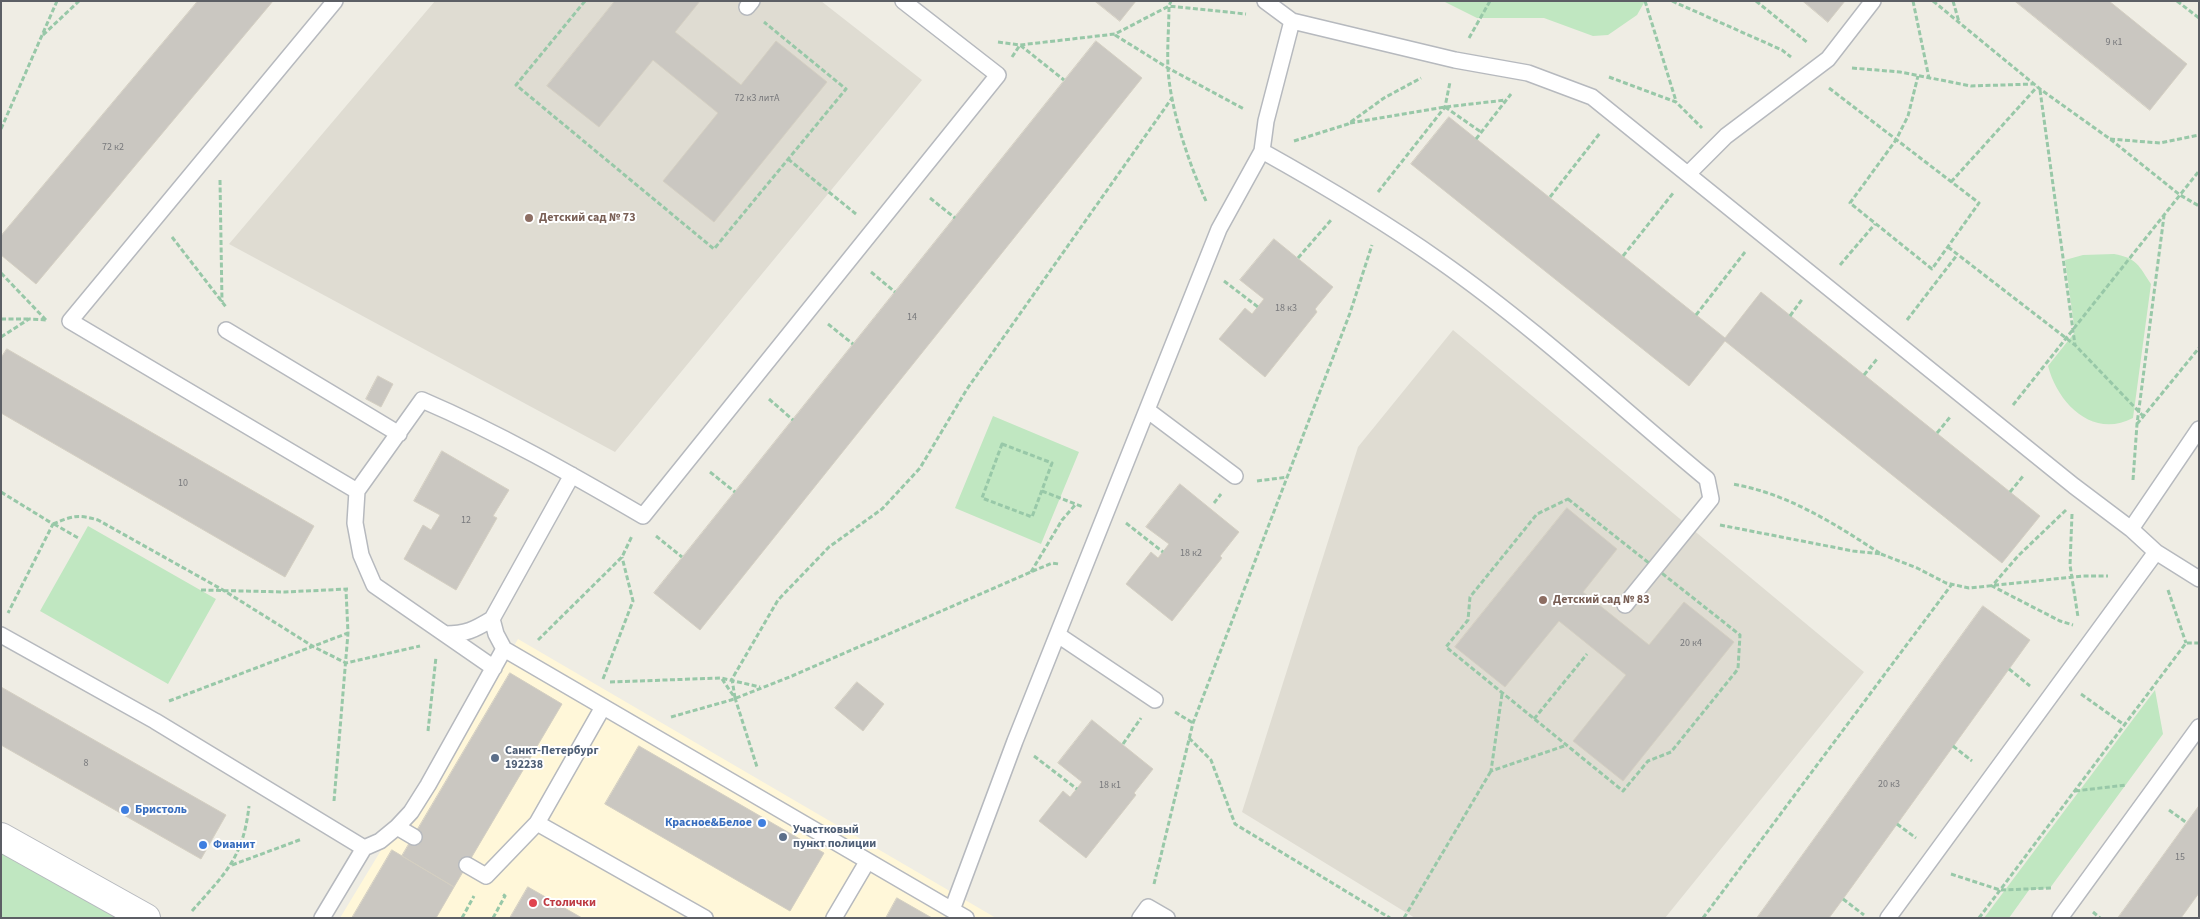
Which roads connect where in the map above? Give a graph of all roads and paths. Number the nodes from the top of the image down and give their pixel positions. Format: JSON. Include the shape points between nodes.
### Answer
{"nodes":[{"id":1,"x":57,"y":1,"type":"edge"},
{"id":2,"x":79,"y":1,"type":"edge"},
{"id":3,"x":335,"y":1,"type":"edge"},
{"id":4,"x":585,"y":1,"type":"edge"},
{"id":5,"x":902,"y":1,"type":"edge"},
{"id":6,"x":1172,"y":1,"type":"edge"},
{"id":7,"x":1265,"y":1,"type":"edge"},
{"id":8,"x":1490,"y":1,"type":"edge"},
{"id":9,"x":1645,"y":1,"type":"edge"},
{"id":10,"x":1672,"y":1,"type":"edge"},
{"id":11,"x":1756,"y":1,"type":"edge"},
{"id":12,"x":1873,"y":1,"type":"edge"},
{"id":13,"x":1912,"y":1,"type":"edge"},
{"id":14,"x":1933,"y":1,"type":"edge"},
{"id":15,"x":1953,"y":1,"type":"edge"},
{"id":16,"x":2177,"y":1,"type":"edge"},
{"id":17,"x":749,"y":4,"type":"edge"},
{"id":18,"x":1169,"y":6,"type":"junction"},
{"id":19,"x":2199,"y":18,"type":"edge"},
{"id":20,"x":1292,"y":21,"type":"junction"},
{"id":21,"x":1959,"y":23,"type":"junction"},
{"id":22,"x":1115,"y":34,"type":"junction"},
{"id":23,"x":42,"y":36,"type":"junction"},
{"id":24,"x":949,"y":37,"type":"junction"},
{"id":25,"x":1020,"y":45,"type":"junction"},
{"id":26,"x":1782,"y":50,"type":"dead end"},
{"id":27,"x":1828,"y":59,"type":"junction"},
{"id":28,"x":1455,"y":60,"type":"junction"},
{"id":29,"x":1168,"y":68,"type":"junction"},
{"id":30,"x":1528,"y":73,"type":"junction"},
{"id":31,"x":1809,"y":73,"type":"junction"},
{"id":32,"x":998,"y":75,"type":"junction"},
{"id":33,"x":1918,"y":76,"type":"junction"},
{"id":34,"x":1929,"y":78,"type":"junction"},
{"id":35,"x":1064,"y":80,"type":"dead end"},
{"id":36,"x":2037,"y":87,"type":"junction"},
{"id":37,"x":1172,"y":98,"type":"junction"},
{"id":38,"x":1506,"y":100,"type":"junction"},
{"id":39,"x":1676,"y":102,"type":"dead end"},
{"id":40,"x":1445,"y":107,"type":"junction"},
{"id":41,"x":1614,"y":114,"type":"junction"},
{"id":42,"x":1266,"y":121,"type":"junction"},
{"id":43,"x":1348,"y":124,"type":"junction"},
{"id":44,"x":1,"y":129,"type":"edge"},
{"id":45,"x":1481,"y":132,"type":"junction"},
{"id":46,"x":2199,"y":135,"type":"edge"},
{"id":47,"x":1476,"y":139,"type":"dead end"},
{"id":48,"x":2110,"y":139,"type":"junction"},
{"id":49,"x":1896,"y":140,"type":"junction"},
{"id":50,"x":216,"y":145,"type":"junction"},
{"id":51,"x":1262,"y":151,"type":"junction"},
{"id":52,"x":788,"y":159,"type":"junction"},
{"id":53,"x":2199,"y":171,"type":"edge"},
{"id":54,"x":1689,"y":173,"type":"junction"},
{"id":55,"x":1951,"y":182,"type":"junction"},
{"id":56,"x":911,"y":183,"type":"junction"},
{"id":57,"x":2180,"y":196,"type":"junction"},
{"id":58,"x":1550,"y":197,"type":"dead end"},
{"id":59,"x":1348,"y":199,"type":"junction"},
{"id":60,"x":2199,"y":206,"type":"edge"},
{"id":61,"x":1364,"y":210,"type":"junction"},
{"id":62,"x":2164,"y":215,"type":"junction"},
{"id":63,"x":156,"y":216,"type":"junction"},
{"id":64,"x":955,"y":218,"type":"dead end"},
{"id":65,"x":1379,"y":221,"type":"junction"},
{"id":66,"x":1875,"y":224,"type":"junction"},
{"id":67,"x":874,"y":229,"type":"junction"},
{"id":68,"x":1219,"y":229,"type":"junction"},
{"id":69,"x":1761,"y":232,"type":"junction"},
{"id":70,"x":1948,"y":247,"type":"junction"},
{"id":71,"x":1957,"y":255,"type":"junction"},
{"id":72,"x":852,"y":256,"type":"junction"},
{"id":73,"x":1623,"y":256,"type":"dead end"},
{"id":74,"x":1298,"y":258,"type":"dead end"},
{"id":75,"x":1,"y":273,"type":"edge"},
{"id":76,"x":1824,"y":284,"type":"junction"},
{"id":77,"x":895,"y":292,"type":"dead end"},
{"id":78,"x":1242,"y":294,"type":"dead end"},
{"id":79,"x":222,"y":302,"type":"junction"},
{"id":80,"x":1258,"y":306,"type":"dead end"},
{"id":81,"x":810,"y":309,"type":"junction"},
{"id":82,"x":1696,"y":315,"type":"dead end"},
{"id":83,"x":1,"y":319,"type":"edge"},
{"id":84,"x":29,"y":319,"type":"junction"},
{"id":85,"x":46,"y":320,"type":"junction"},
{"id":86,"x":52,"y":320,"type":"dead end"},
{"id":87,"x":226,"y":330,"type":"joint"},
{"id":88,"x":2072,"y":330,"type":"junction"},
{"id":89,"x":1,"y":337,"type":"edge"},
{"id":90,"x":2065,"y":338,"type":"junction"},
{"id":91,"x":1892,"y":339,"type":"junction"},
{"id":92,"x":853,"y":344,"type":"dead end"},
{"id":93,"x":2075,"y":345,"type":"junction"},
{"id":94,"x":2199,"y":348,"type":"edge"},
{"id":95,"x":750,"y":383,"type":"junction"},
{"id":96,"x":1147,"y":410,"type":"junction"},
{"id":97,"x":2138,"y":411,"type":"junction"},
{"id":98,"x":2144,"y":417,"type":"junction"},
{"id":99,"x":793,"y":420,"type":"dead end"},
{"id":100,"x":1999,"y":423,"type":"junction"},
{"id":101,"x":2137,"y":424,"type":"junction"},
{"id":102,"x":2199,"y":429,"type":"edge"},
{"id":103,"x":399,"y":434,"type":"junction"},
{"id":104,"x":691,"y":456,"type":"junction"},
{"id":105,"x":572,"y":475,"type":"junction"},
{"id":106,"x":1235,"y":476,"type":"dead end"},
{"id":107,"x":1707,"y":480,"type":"junction"},
{"id":108,"x":2133,"y":481,"type":"dead end"},
{"id":109,"x":2074,"y":486,"type":"junction"},
{"id":110,"x":358,"y":491,"type":"junction"},
{"id":111,"x":1042,"y":491,"type":"junction"},
{"id":112,"x":1,"y":492,"type":"edge"},
{"id":113,"x":735,"y":492,"type":"dead end"},
{"id":114,"x":2073,"y":502,"type":"junction"},
{"id":115,"x":1076,"y":504,"type":"junction"},
{"id":116,"x":1699,"y":515,"type":"junction"},
{"id":117,"x":1105,"y":516,"type":"junction"},
{"id":118,"x":641,"y":519,"type":"junction"},
{"id":119,"x":53,"y":524,"type":"junction"},
{"id":120,"x":2131,"y":529,"type":"junction"},
{"id":121,"x":1145,"y":536,"type":"dead end"},
{"id":122,"x":80,"y":539,"type":"dead end"},
{"id":123,"x":1164,"y":552,"type":"dead end"},
{"id":124,"x":2156,"y":552,"type":"junction"},
{"id":125,"x":1881,"y":554,"type":"junction"},
{"id":126,"x":622,"y":557,"type":"junction"},
{"id":127,"x":682,"y":557,"type":"dead end"},
{"id":128,"x":1085,"y":567,"type":"junction"},
{"id":129,"x":1656,"y":568,"type":"junction"},
{"id":130,"x":1031,"y":572,"type":"junction"},
{"id":131,"x":369,"y":577,"type":"junction"},
{"id":132,"x":2071,"y":577,"type":"junction"},
{"id":133,"x":2137,"y":578,"type":"junction"},
{"id":134,"x":2199,"y":579,"type":"edge"},
{"id":135,"x":1952,"y":584,"type":"junction"},
{"id":136,"x":1992,"y":586,"type":"junction"},
{"id":137,"x":201,"y":590,"type":"dead end"},
{"id":138,"x":224,"y":590,"type":"junction"},
{"id":139,"x":346,"y":590,"type":"junction"},
{"id":140,"x":1625,"y":605,"type":"dead end"},
{"id":141,"x":6,"y":618,"type":"dead end"},
{"id":142,"x":492,"y":619,"type":"junction"},
{"id":143,"x":2080,"y":627,"type":"junction"},
{"id":144,"x":348,"y":633,"type":"junction"},
{"id":145,"x":2097,"y":633,"type":"junction"},
{"id":146,"x":1,"y":635,"type":"edge"},
{"id":147,"x":1058,"y":635,"type":"junction"},
{"id":148,"x":440,"y":636,"type":"junction"},
{"id":149,"x":2186,"y":643,"type":"junction"},
{"id":150,"x":2199,"y":643,"type":"edge"},
{"id":151,"x":314,"y":647,"type":"junction"},
{"id":152,"x":504,"y":649,"type":"junction"},
{"id":153,"x":1587,"y":654,"type":"dead end"},
{"id":154,"x":520,"y":658,"type":"junction"},
{"id":155,"x":346,"y":663,"type":"junction"},
{"id":156,"x":494,"y":668,"type":"junction"},
{"id":157,"x":721,"y":678,"type":"junction"},
{"id":158,"x":732,"y":679,"type":"junction"},
{"id":159,"x":2062,"y":680,"type":"junction"},
{"id":160,"x":761,"y":688,"type":"junction"},
{"id":161,"x":1502,"y":694,"type":"junction"},
{"id":162,"x":735,"y":698,"type":"junction"},
{"id":163,"x":1155,"y":700,"type":"joint"},
{"id":164,"x":603,"y":707,"type":"junction"},
{"id":165,"x":138,"y":712,"type":"junction"},
{"id":166,"x":1534,"y":719,"type":"junction"},
{"id":167,"x":2123,"y":724,"type":"junction"},
{"id":168,"x":637,"y":727,"type":"junction"},
{"id":169,"x":2199,"y":727,"type":"edge"},
{"id":170,"x":428,"y":732,"type":"dead end"},
{"id":171,"x":1190,"y":738,"type":"junction"},
{"id":172,"x":1123,"y":744,"type":"dead end"},
{"id":173,"x":1567,"y":745,"type":"junction"},
{"id":174,"x":1491,"y":771,"type":"junction"},
{"id":175,"x":1058,"y":775,"type":"dead end"},
{"id":176,"x":252,"y":780,"type":"junction"},
{"id":177,"x":2159,"y":782,"type":"junction"},
{"id":178,"x":1077,"y":790,"type":"dead end"},
{"id":179,"x":2074,"y":791,"type":"junction"},
{"id":180,"x":769,"y":805,"type":"junction"},
{"id":181,"x":537,"y":823,"type":"junction"},
{"id":182,"x":397,"y":827,"type":"junction"},
{"id":183,"x":332,"y":828,"type":"junction"},
{"id":184,"x":414,"y":836,"type":"dead end"},
{"id":185,"x":1,"y":837,"type":"edge"},
{"id":186,"x":364,"y":848,"type":"junction"},
{"id":187,"x":866,"y":862,"type":"junction"},
{"id":188,"x":232,"y":865,"type":"junction"},
{"id":189,"x":467,"y":865,"type":"dead end"},
{"id":190,"x":1926,"y":866,"type":"junction"},
{"id":191,"x":2082,"y":888,"type":"junction"},
{"id":192,"x":2000,"y":890,"type":"junction"},
{"id":193,"x":505,"y":896,"type":"dead end"},
{"id":194,"x":1843,"y":899,"type":"dead end"},
{"id":195,"x":952,"y":910,"type":"junction"},
{"id":196,"x":192,"y":911,"type":"dead end"},
{"id":197,"x":1144,"y":912,"type":"edge"},
{"id":198,"x":146,"y":918,"type":"edge"},
{"id":199,"x":322,"y":918,"type":"edge"},
{"id":200,"x":493,"y":918,"type":"edge"},
{"id":201,"x":705,"y":918,"type":"edge"},
{"id":202,"x":834,"y":918,"type":"edge"},
{"id":203,"x":966,"y":918,"type":"edge"},
{"id":204,"x":1167,"y":918,"type":"edge"},
{"id":205,"x":1390,"y":918,"type":"edge"},
{"id":206,"x":1404,"y":918,"type":"edge"},
{"id":207,"x":1703,"y":918,"type":"edge"},
{"id":208,"x":1868,"y":918,"type":"edge"},
{"id":209,"x":1888,"y":918,"type":"edge"},
{"id":210,"x":1979,"y":918,"type":"edge"},
{"id":211,"x":2060,"y":918,"type":"edge"}],
"edges":[{"from":1,"to":23,"type":"path"},
{"from":2,"to":23,"type":"path"},
{"from":3,"to":50,"type":"lane"},
{"from":4,"to":52,"type":"path","via":[[516,86],[714,249]]},
{"from":5,"to":24,"type":"lane"},
{"from":6,"to":18,"type":"path"},
{"from":7,"to":20,"type":"lane"},
{"from":8,"to":28,"type":"path"},
{"from":9,"to":39,"type":"path"},
{"from":10,"to":26,"type":"path"},
{"from":11,"to":27,"type":"path"},
{"from":12,"to":27,"type":"lane"},
{"from":13,"to":34,"type":"path"},
{"from":14,"to":21,"type":"path"},
{"from":15,"to":21,"type":"path"},
{"from":16,"to":19,"type":"path"},
{"from":17,"to":52,"type":"path","via":[[846,89]]},
{"from":18,"to":20,"type":"path"},
{"from":18,"to":22,"type":"path"},
{"from":18,"to":29,"type":"path"},
{"from":20,"to":28,"type":"lane"},
{"from":20,"to":42,"type":"lane"},
{"from":21,"to":36,"type":"path"},
{"from":22,"to":25,"type":"path"},
{"from":22,"to":29,"type":"path"},
{"from":23,"to":44,"type":"path"},
{"from":24,"to":25,"type":"path"},
{"from":24,"to":32,"type":"lane"},
{"from":25,"to":32,"type":"path"},
{"from":25,"to":35,"type":"path"},
{"from":27,"to":31,"type":"lane"},
{"from":27,"to":33,"type":"path","via":[[1845,67]]},
{"from":28,"to":30,"type":"lane"},
{"from":28,"to":40,"type":"path"},
{"from":28,"to":43,"type":"path","via":[[1384,98]]},
{"from":29,"to":37,"type":"path"},
{"from":29,"to":42,"type":"path"},
{"from":30,"to":38,"type":"path"},
{"from":30,"to":41,"type":"lane","via":[[1592,97]]},
{"from":31,"to":49,"type":"path"},
{"from":31,"to":54,"type":"lane","via":[[1726,136]]},
{"from":32,"to":56,"type":"lane"},
{"from":33,"to":34,"type":"path"},
{"from":33,"to":49,"type":"path","via":[[1908,116]]},
{"from":34,"to":36,"type":"path","via":[[1971,86]]},
{"from":36,"to":48,"type":"path"},
{"from":36,"to":55,"type":"path"},
{"from":36,"to":88,"type":"path"},
{"from":37,"to":68,"type":"path","via":[[1196,180]]},
{"from":37,"to":158,"type":"path","via":[[967,389],[920,468],[882,509],[829,547],[778,600]]},
{"from":38,"to":40,"type":"path"},
{"from":38,"to":45,"type":"path"},
{"from":40,"to":43,"type":"path"},
{"from":40,"to":45,"type":"path"},
{"from":40,"to":61,"type":"path"},
{"from":41,"to":54,"type":"lane"},
{"from":41,"to":58,"type":"path"},
{"from":42,"to":51,"type":"lane"},
{"from":43,"to":51,"type":"path"},
{"from":45,"to":47,"type":"path"},
{"from":46,"to":48,"type":"path","via":[[2160,143]]},
{"from":48,"to":57,"type":"path"},
{"from":49,"to":55,"type":"path"},
{"from":49,"to":66,"type":"path","via":[[1850,204]]},
{"from":50,"to":63,"type":"lane"},
{"from":50,"to":79,"type":"path","via":[[220,158]]},
{"from":51,"to":59,"type":"lane"},
{"from":51,"to":68,"type":"lane"},
{"from":52,"to":67,"type":"path"},
{"from":53,"to":57,"type":"path"},
{"from":54,"to":69,"type":"lane"},
{"from":54,"to":73,"type":"path"},
{"from":55,"to":70,"type":"path","via":[[1979,204]]},
{"from":56,"to":64,"type":"path"},
{"from":56,"to":67,"type":"lane"},
{"from":57,"to":60,"type":"path"},
{"from":57,"to":62,"type":"path"},
{"from":59,"to":61,"type":"lane"},
{"from":59,"to":74,"type":"path"},
{"from":61,"to":65,"type":"lane"},
{"from":62,"to":88,"type":"path"},
{"from":62,"to":97,"type":"path"},
{"from":63,"to":79,"type":"path"},
{"from":63,"to":110,"type":"lane","via":[[70,321]]},
{"from":65,"to":107,"type":"lane","via":[[1440,261],[1506,311]]},
{"from":65,"to":171,"type":"path","via":[[1350,313]]},
{"from":66,"to":70,"type":"path","via":[[1932,269]]},
{"from":66,"to":76,"type":"path"},
{"from":67,"to":72,"type":"lane"},
{"from":68,"to":96,"type":"lane"},
{"from":69,"to":76,"type":"lane"},
{"from":69,"to":82,"type":"path"},
{"from":70,"to":71,"type":"path"},
{"from":71,"to":90,"type":"path"},
{"from":71,"to":91,"type":"path"},
{"from":72,"to":77,"type":"path"},
{"from":72,"to":81,"type":"lane"},
{"from":75,"to":85,"type":"path"},
{"from":76,"to":91,"type":"lane"},
{"from":78,"to":80,"type":"path"},
{"from":79,"to":87,"type":"path","via":[[232,314]]},
{"from":81,"to":92,"type":"path"},
{"from":81,"to":95,"type":"lane"},
{"from":83,"to":84,"type":"path"},
{"from":84,"to":85,"type":"path"},
{"from":84,"to":89,"type":"path"},
{"from":85,"to":86,"type":"path"},
{"from":87,"to":103,"type":"lane"},
{"from":88,"to":90,"type":"path"},
{"from":88,"to":93,"type":"path"},
{"from":90,"to":93,"type":"path"},
{"from":90,"to":100,"type":"path"},
{"from":91,"to":100,"type":"lane"},
{"from":93,"to":97,"type":"path"},
{"from":94,"to":98,"type":"path"},
{"from":95,"to":99,"type":"path"},
{"from":95,"to":104,"type":"lane"},
{"from":96,"to":106,"type":"lane"},
{"from":96,"to":117,"type":"lane"},
{"from":97,"to":98,"type":"path"},
{"from":97,"to":101,"type":"path"},
{"from":98,"to":101,"type":"path"},
{"from":100,"to":109,"type":"lane"},
{"from":101,"to":108,"type":"path"},
{"from":102,"to":120,"type":"lane"},
{"from":103,"to":105,"type":"lane","via":[[422,400],[474,422]]},
{"from":103,"to":110,"type":"lane"},
{"from":104,"to":113,"type":"path"},
{"from":104,"to":118,"type":"lane"},
{"from":105,"to":118,"type":"lane"},
{"from":105,"to":142,"type":"lane"},
{"from":107,"to":116,"type":"lane","via":[[1711,500]]},
{"from":107,"to":125,"type":"path","via":[[1741,485],[1793,503],[1827,518]]},
{"from":109,"to":114,"type":"path"},
{"from":109,"to":120,"type":"lane"},
{"from":110,"to":131,"type":"lane","via":[[355,523]]},
{"from":111,"to":111,"type":"path","via":[[1032,517],[982,498],[1002,444],[1052,463]]},
{"from":111,"to":115,"type":"path"},
{"from":112,"to":119,"type":"path"},
{"from":114,"to":132,"type":"path"},
{"from":114,"to":136,"type":"path"},
{"from":115,"to":117,"type":"path"},
{"from":115,"to":130,"type":"path","via":[[1062,520]]},
{"from":116,"to":125,"type":"path","via":[[1719,524]]},
{"from":116,"to":129,"type":"lane"},
{"from":117,"to":128,"type":"lane"},
{"from":118,"to":126,"type":"path"},
{"from":118,"to":127,"type":"path"},
{"from":119,"to":122,"type":"path"},
{"from":119,"to":138,"type":"path","via":[[73,516],[98,520]]},
{"from":119,"to":141,"type":"path"},
{"from":120,"to":124,"type":"lane"},
{"from":121,"to":123,"type":"path"},
{"from":124,"to":133,"type":"lane"},
{"from":124,"to":134,"type":"lane"},
{"from":124,"to":149,"type":"path"},
{"from":125,"to":135,"type":"path"},
{"from":126,"to":154,"type":"path"},
{"from":126,"to":157,"type":"path","via":[[633,601],[602,682]]},
{"from":128,"to":130,"type":"path","via":[[1052,563]]},
{"from":128,"to":147,"type":"lane"},
{"from":129,"to":140,"type":"lane"},
{"from":129,"to":161,"type":"path","via":[[1568,499],[1537,514],[1470,597],[1468,620],[1446,647]]},
{"from":129,"to":173,"type":"path","via":[[1740,635],[1738,669],[1671,752],[1648,761],[1623,791]]},
{"from":130,"to":160,"type":"path"},
{"from":131,"to":139,"type":"path"},
{"from":131,"to":148,"type":"lane","via":[[374,585]]},
{"from":132,"to":133,"type":"path"},
{"from":132,"to":136,"type":"path"},
{"from":132,"to":143,"type":"path"},
{"from":133,"to":145,"type":"lane"},
{"from":135,"to":136,"type":"path","via":[[1969,588]]},
{"from":135,"to":207,"type":"path"},
{"from":136,"to":143,"type":"path","via":[[2060,621]]},
{"from":137,"to":138,"type":"path"},
{"from":138,"to":139,"type":"path"},
{"from":138,"to":151,"type":"path"},
{"from":139,"to":144,"type":"path"},
{"from":142,"to":148,"type":"lane","via":[[462,634]]},
{"from":142,"to":152,"type":"lane"},
{"from":143,"to":145,"type":"path"},
{"from":144,"to":151,"type":"path"},
{"from":144,"to":155,"type":"path"},
{"from":145,"to":159,"type":"lane"},
{"from":146,"to":165,"type":"lane"},
{"from":147,"to":163,"type":"lane"},
{"from":147,"to":195,"type":"lane"},
{"from":148,"to":155,"type":"path"},
{"from":148,"to":156,"type":"lane"},
{"from":148,"to":170,"type":"path"},
{"from":149,"to":150,"type":"path"},
{"from":149,"to":167,"type":"path"},
{"from":151,"to":155,"type":"path"},
{"from":151,"to":165,"type":"path"},
{"from":152,"to":154,"type":"lane"},
{"from":152,"to":156,"type":"lane"},
{"from":153,"to":166,"type":"path"},
{"from":154,"to":164,"type":"lane"},
{"from":155,"to":183,"type":"path"},
{"from":156,"to":182,"type":"lane","via":[[428,785]]},
{"from":157,"to":158,"type":"path"},
{"from":157,"to":162,"type":"path"},
{"from":158,"to":160,"type":"path"},
{"from":158,"to":162,"type":"path"},
{"from":159,"to":167,"type":"path"},
{"from":159,"to":190,"type":"lane"},
{"from":160,"to":162,"type":"path"},
{"from":161,"to":166,"type":"path"},
{"from":161,"to":174,"type":"path"},
{"from":162,"to":168,"type":"path"},
{"from":162,"to":180,"type":"path"},
{"from":163,"to":172,"type":"path"},
{"from":164,"to":168,"type":"lane"},
{"from":164,"to":181,"type":"lane"},
{"from":165,"to":176,"type":"lane"},
{"from":166,"to":173,"type":"path"},
{"from":167,"to":179,"type":"path"},
{"from":168,"to":180,"type":"lane"},
{"from":169,"to":177,"type":"lane"},
{"from":171,"to":197,"type":"path"},
{"from":171,"to":205,"type":"path","via":[[1211,760],[1236,824]]},
{"from":173,"to":174,"type":"path"},
{"from":174,"to":206,"type":"path"},
{"from":175,"to":178,"type":"path"},
{"from":176,"to":183,"type":"lane"},
{"from":176,"to":188,"type":"path","via":[[247,824]]},
{"from":177,"to":179,"type":"path"},
{"from":177,"to":191,"type":"lane"},
{"from":179,"to":192,"type":"path"},
{"from":180,"to":187,"type":"lane"},
{"from":181,"to":189,"type":"lane","via":[[486,876]]},
{"from":181,"to":201,"type":"lane"},
{"from":182,"to":184,"type":"lane"},
{"from":182,"to":186,"type":"lane","via":[[380,841]]},
{"from":183,"to":186,"type":"lane"},
{"from":183,"to":188,"type":"path"},
{"from":185,"to":198,"type":"street"},
{"from":186,"to":199,"type":"lane"},
{"from":187,"to":195,"type":"lane"},
{"from":187,"to":202,"type":"lane"},
{"from":188,"to":196,"type":"path"},
{"from":190,"to":192,"type":"path"},
{"from":190,"to":209,"type":"lane"},
{"from":191,"to":192,"type":"path"},
{"from":191,"to":211,"type":"lane"},
{"from":192,"to":210,"type":"path"},
{"from":193,"to":200,"type":"path"},
{"from":194,"to":208,"type":"path"},
{"from":195,"to":203,"type":"lane"},
{"from":197,"to":204,"type":"lane"}]}
